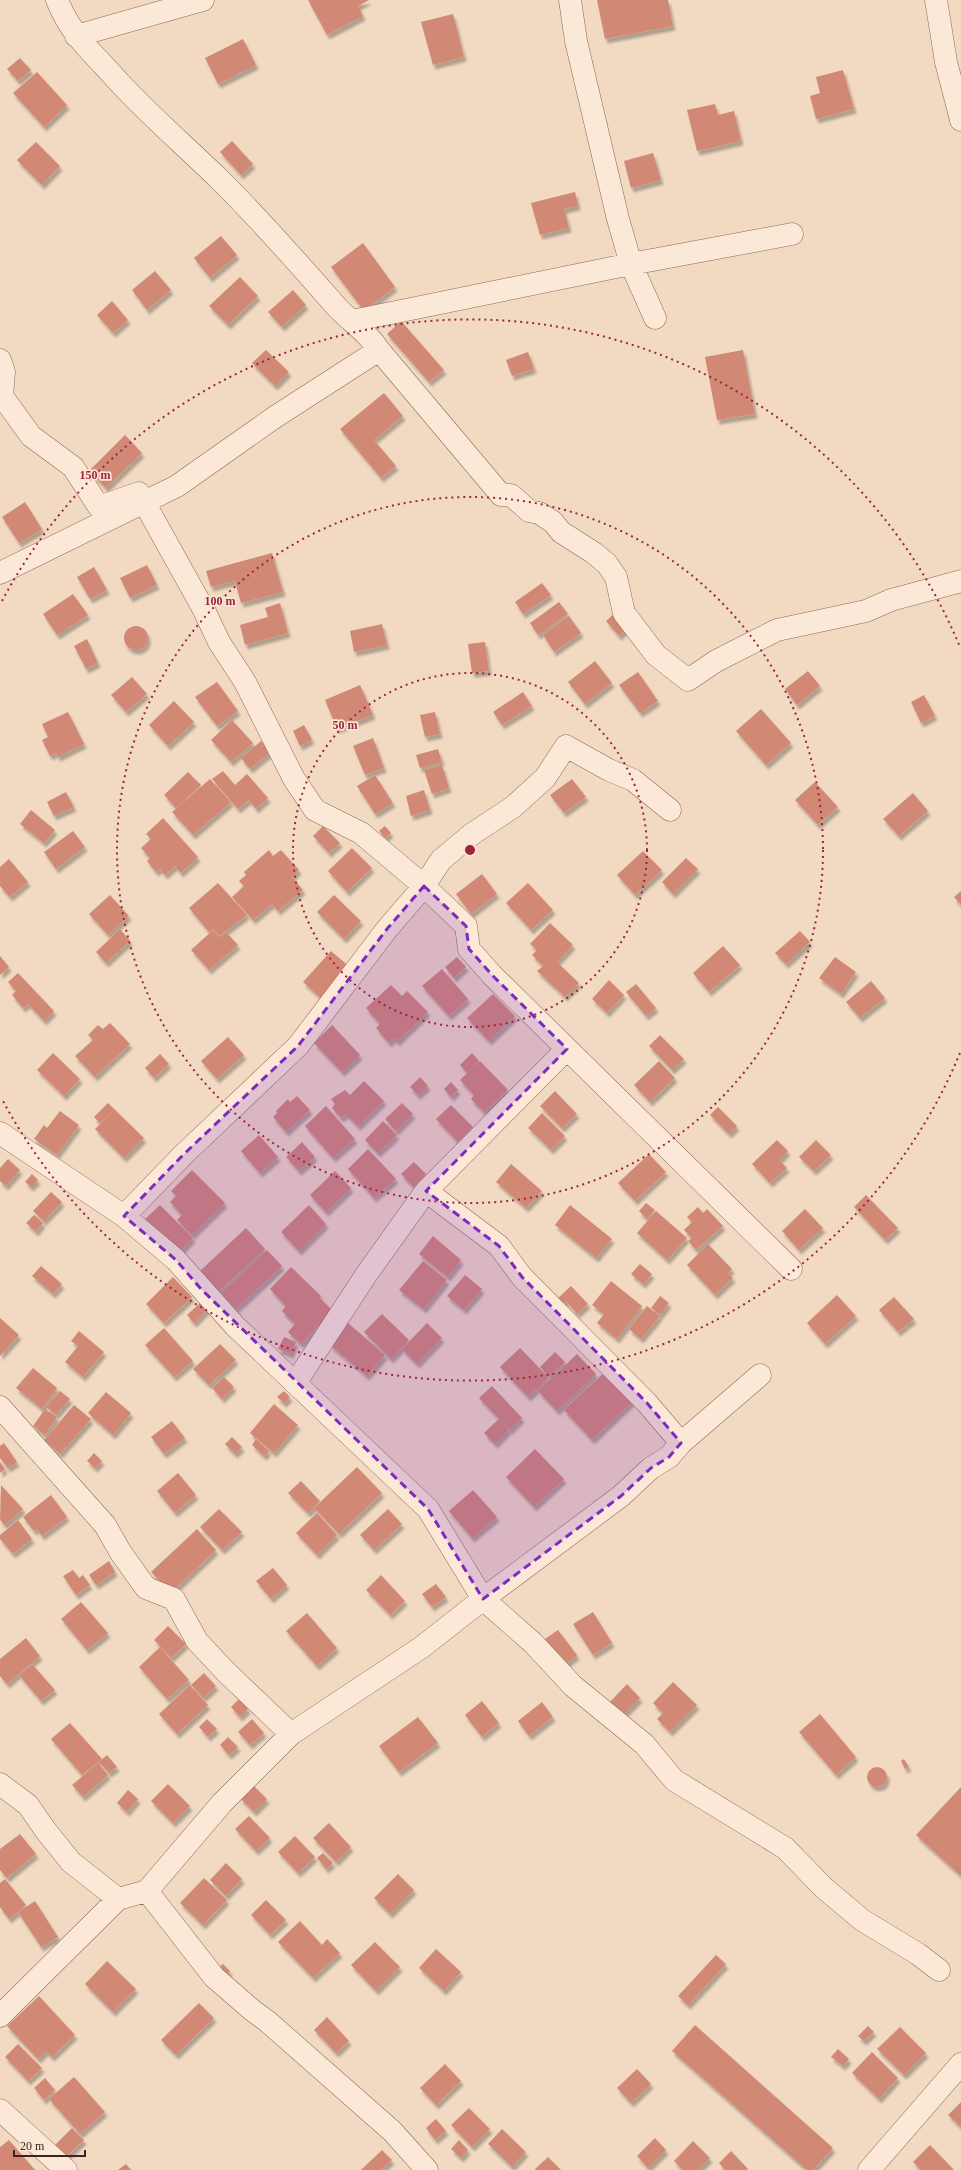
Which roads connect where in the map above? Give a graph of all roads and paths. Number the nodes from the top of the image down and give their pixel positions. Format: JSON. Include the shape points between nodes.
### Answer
{"nodes":[{"id":1,"x":57,"y":0,"type":"edge"},
{"id":2,"x":203,"y":0,"type":"edge"},
{"id":3,"x":570,"y":0,"type":"edge"},
{"id":4,"x":936,"y":0,"type":"edge"},
{"id":5,"x":76,"y":36,"type":"junction"},
{"id":6,"x":961,"y":120,"type":"edge"},
{"id":7,"x":792,"y":234,"type":"dead end"},
{"id":8,"x":631,"y":264,"type":"junction"},
{"id":9,"x":655,"y":318,"type":"dead end"},
{"id":10,"x":352,"y":321,"type":"junction"},
{"id":11,"x":379,"y":350,"type":"junction"},
{"id":12,"x":0,"y":360,"type":"edge"},
{"id":13,"x":144,"y":502,"type":"junction"},
{"id":14,"x":0,"y":573,"type":"edge"},
{"id":15,"x":961,"y":581,"type":"edge"},
{"id":16,"x":670,"y":810,"type":"dead end"},
{"id":17,"x":424,"y":886,"type":"junction"},
{"id":18,"x":567,"y":1049,"type":"junction"},
{"id":19,"x":0,"y":1133,"type":"edge"},
{"id":20,"x":426,"y":1191,"type":"junction"},
{"id":21,"x":124,"y":1216,"type":"junction"},
{"id":22,"x":792,"y":1269,"type":"dead end"},
{"id":23,"x":760,"y":1375,"type":"dead end"},
{"id":24,"x":296,"y":1382,"type":"junction"},
{"id":25,"x":0,"y":1407,"type":"edge"},
{"id":26,"x":681,"y":1443,"type":"junction"},
{"id":27,"x":483,"y":1599,"type":"junction"},
{"id":28,"x":291,"y":1734,"type":"junction"},
{"id":29,"x":0,"y":1784,"type":"edge"},
{"id":30,"x":147,"y":1891,"type":"junction"},
{"id":31,"x":118,"y":1899,"type":"junction"},
{"id":32,"x":938,"y":1970,"type":"dead end"},
{"id":33,"x":0,"y":2016,"type":"edge"},
{"id":34,"x":961,"y":2064,"type":"edge"},
{"id":35,"x":0,"y":2110,"type":"edge"},
{"id":36,"x":66,"y":2170,"type":"edge"},
{"id":37,"x":427,"y":2170,"type":"edge"},
{"id":38,"x":869,"y":2170,"type":"edge"}],
"edges":[{"from":1,"to":5,"type":"street","via":[[65,20]]},
{"from":2,"to":5,"type":"street"},
{"from":3,"to":8,"type":"street","via":[[576,41]]},
{"from":4,"to":6,"type":"street","via":[[946,62]]},
{"from":5,"to":10,"type":"street","via":[[141,107],[218,179],[281,243]]},
{"from":7,"to":8,"type":"street"},
{"from":8,"to":9,"type":"street"},
{"from":8,"to":10,"type":"street"},
{"from":10,"to":11,"type":"street","via":[[370,336]]},
{"from":11,"to":13,"type":"street","via":[[275,417],[177,486]]},
{"from":11,"to":15,"type":"street","via":[[501,495],[511,495],[529,511],[539,513],[553,522],[561,532],[607,564],[616,577],[624,613],[656,655],[688,680],[716,661],[777,630],[866,611],[890,600]]},
{"from":12,"to":13,"type":"street","via":[[4,372],[2,396],[31,436],[73,467],[99,507],[139,493]]},
{"from":13,"to":14,"type":"street"},
{"from":13,"to":17,"type":"street","via":[[219,642],[245,682],[294,778],[315,810],[362,833]]},
{"from":16,"to":17,"type":"street","via":[[633,780],[566,746],[545,778],[513,807],[472,834],[441,860]]},
{"from":17,"to":18,"type":"street","via":[[466,926],[469,949]]},
{"from":17,"to":21,"type":"street","via":[[387,928],[298,1046],[184,1154]]},
{"from":18,"to":20,"type":"street"},
{"from":18,"to":22,"type":"street"},
{"from":19,"to":21,"type":"street"},
{"from":20,"to":24,"type":"street","via":[[366,1275]]},
{"from":20,"to":26,"type":"street","via":[[499,1246],[522,1277],[647,1403]]},
{"from":21,"to":24,"type":"street","via":[[176,1260],[235,1326]]},
{"from":23,"to":26,"type":"street"},
{"from":24,"to":27,"type":"street","via":[[428,1509]]},
{"from":25,"to":28,"type":"street","via":[[105,1525],[146,1588],[174,1600],[197,1641]]},
{"from":26,"to":27,"type":"street","via":[[669,1457],[651,1468],[622,1496]]},
{"from":27,"to":28,"type":"street","via":[[422,1647]]},
{"from":27,"to":32,"type":"street","via":[[533,1643],[573,1686],[644,1744],[674,1780],[785,1848],[824,1888],[862,1920],[918,1954]]},
{"from":28,"to":30,"type":"street","via":[[222,1803]]},
{"from":29,"to":31,"type":"street","via":[[28,1805],[71,1862]]},
{"from":30,"to":31,"type":"street"},
{"from":30,"to":37,"type":"street","via":[[214,1977],[344,2087],[392,2131]]},
{"from":31,"to":33,"type":"street"},
{"from":34,"to":38,"type":"street"},
{"from":35,"to":36,"type":"street"}]}
